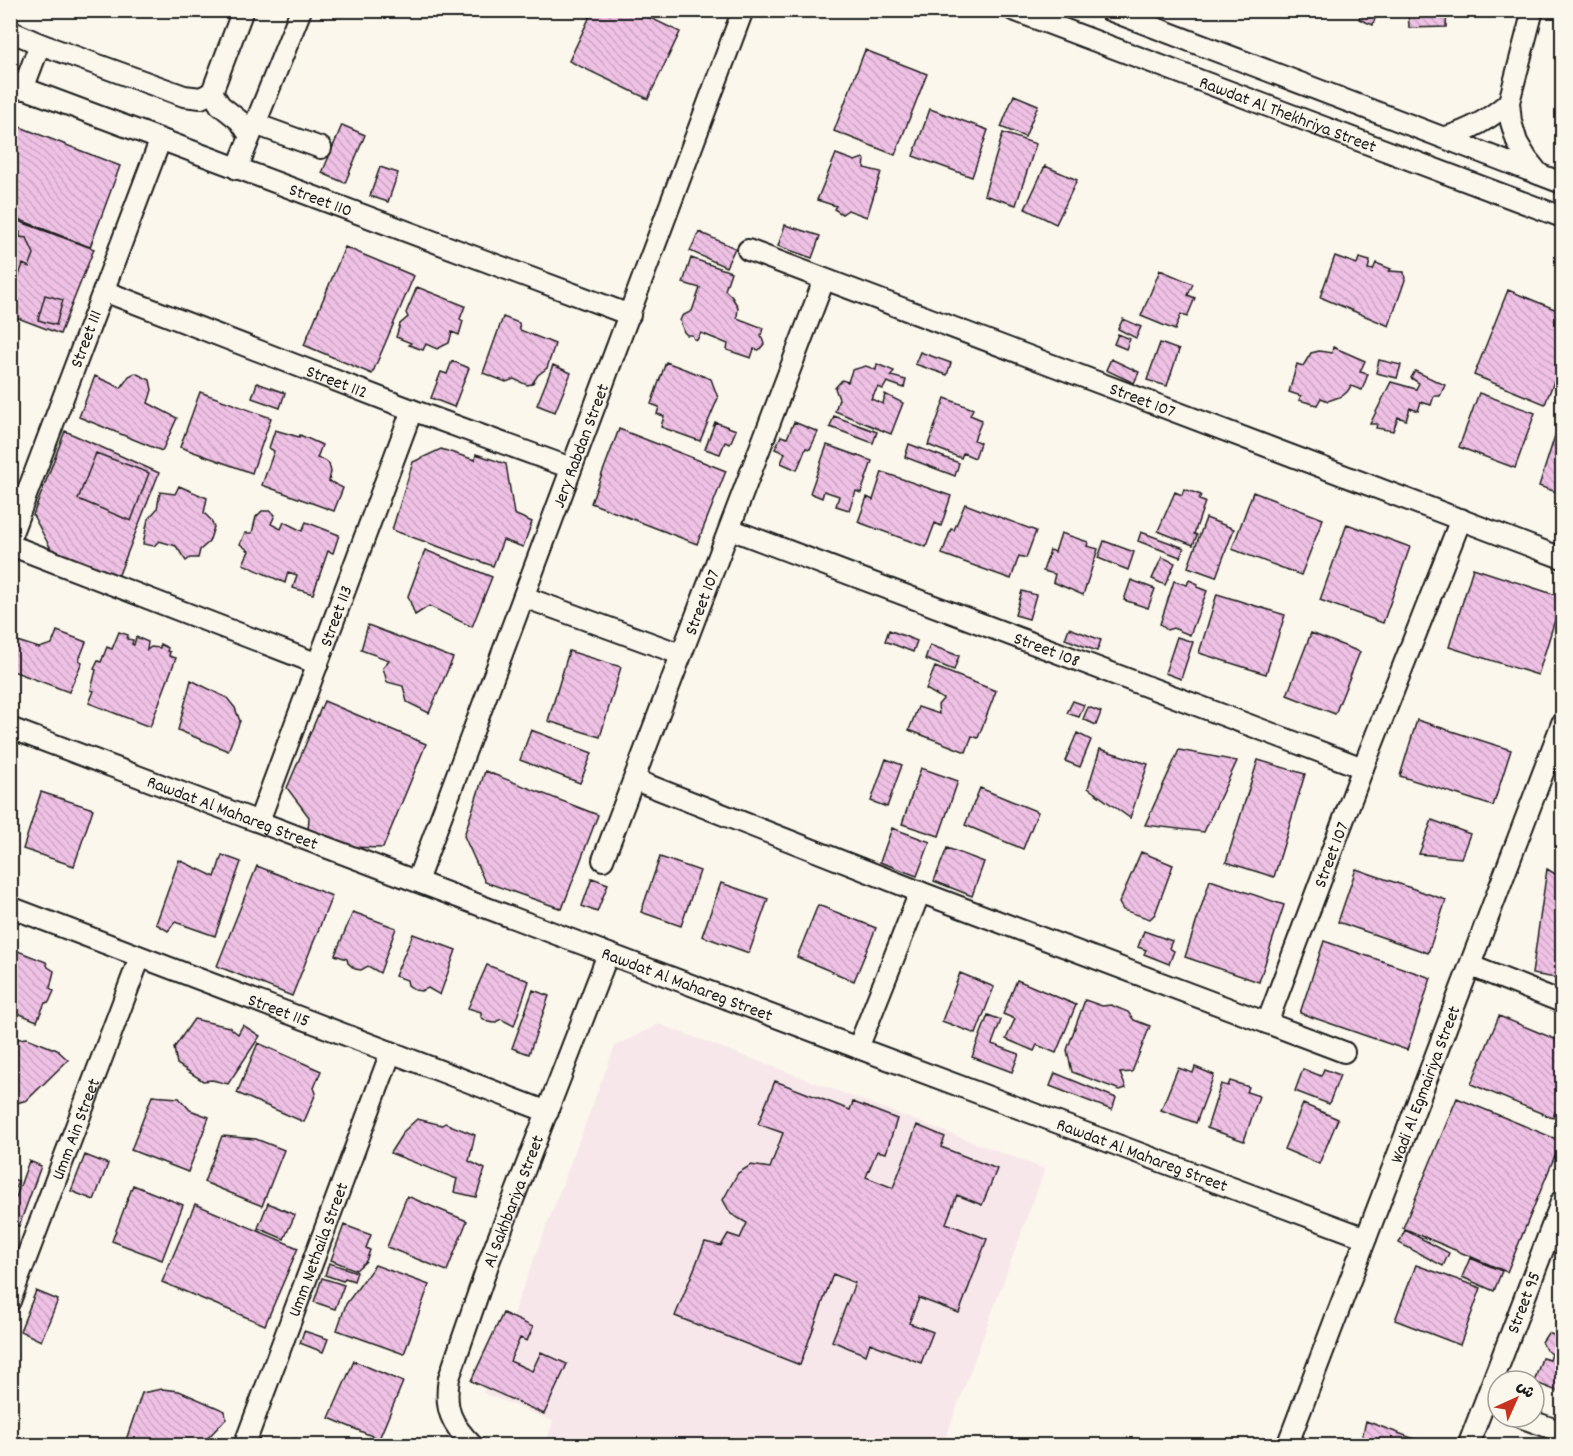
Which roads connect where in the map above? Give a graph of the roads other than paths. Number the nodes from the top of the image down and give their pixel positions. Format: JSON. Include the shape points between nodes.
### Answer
{"nodes":[{"id":1,"x":243,"y":10,"type":"edge"},
{"id":2,"x":300,"y":10,"type":"edge"},
{"id":3,"x":743,"y":10,"type":"edge"},
{"id":4,"x":1013,"y":10,"type":"edge"},
{"id":5,"x":1109,"y":10,"type":"edge"},
{"id":6,"x":1533,"y":10,"type":"edge"},
{"id":7,"x":10,"y":31,"type":"edge"},
{"id":8,"x":40,"y":44,"type":"junction"},
{"id":9,"x":17,"y":86,"type":"edge"},
{"id":10,"x":212,"y":92,"type":"junction"},
{"id":11,"x":1509,"y":102,"type":"junction"},
{"id":12,"x":253,"y":130,"type":"junction"},
{"id":13,"x":1446,"y":137,"type":"junction"},
{"id":14,"x":160,"y":141,"type":"junction"},
{"id":15,"x":321,"y":148,"type":"dead end"},
{"id":16,"x":237,"y":169,"type":"junction"},
{"id":17,"x":1540,"y":175,"type":"junction"},
{"id":18,"x":1563,"y":183,"type":"edge"},
{"id":19,"x":1563,"y":217,"type":"edge"},
{"id":20,"x":748,"y":250,"type":"dead end"},
{"id":21,"x":824,"y":280,"type":"junction"},
{"id":22,"x":104,"y":291,"type":"junction"},
{"id":23,"x":630,"y":315,"type":"junction"},
{"id":24,"x":412,"y":410,"type":"junction"},
{"id":25,"x":572,"y":468,"type":"junction"},
{"id":26,"x":1461,"y":519,"type":"junction"},
{"id":27,"x":730,"y":529,"type":"junction"},
{"id":28,"x":10,"y":538,"type":"edge"},
{"id":29,"x":10,"y":545,"type":"edge"},
{"id":30,"x":1563,"y":558,"type":"edge"},
{"id":31,"x":524,"y":597,"type":"junction"},
{"id":32,"x":680,"y":654,"type":"junction"},
{"id":33,"x":318,"y":664,"type":"junction"},
{"id":34,"x":1563,"y":723,"type":"edge"},
{"id":35,"x":10,"y":728,"type":"edge"},
{"id":36,"x":1363,"y":768,"type":"junction"},
{"id":37,"x":635,"y":780,"type":"junction"},
{"id":38,"x":259,"y":821,"type":"junction"},
{"id":39,"x":603,"y":860,"type":"dead end"},
{"id":40,"x":417,"y":881,"type":"junction"},
{"id":41,"x":920,"y":892,"type":"junction"},
{"id":42,"x":10,"y":907,"type":"edge"},
{"id":43,"x":608,"y":954,"type":"junction"},
{"id":44,"x":140,"y":957,"type":"junction"},
{"id":45,"x":1472,"y":966,"type":"junction"},
{"id":46,"x":1563,"y":1002,"type":"edge"},
{"id":47,"x":1267,"y":1023,"type":"junction"},
{"id":48,"x":858,"y":1048,"type":"junction"},
{"id":49,"x":391,"y":1052,"type":"junction"},
{"id":50,"x":1344,"y":1052,"type":"dead end"},
{"id":51,"x":548,"y":1112,"type":"junction"},
{"id":52,"x":1563,"y":1200,"type":"edge"},
{"id":53,"x":1366,"y":1238,"type":"junction"},
{"id":54,"x":10,"y":1301,"type":"edge"},
{"id":55,"x":1504,"y":1369,"type":"edge"},
{"id":56,"x":1486,"y":1415,"type":"edge"},
{"id":57,"x":1546,"y":1426,"type":"edge"},
{"id":58,"x":1563,"y":1432,"type":"edge"},
{"id":59,"x":243,"y":1446,"type":"edge"},
{"id":60,"x":473,"y":1446,"type":"edge"},
{"id":61,"x":1287,"y":1446,"type":"edge"},
{"id":62,"x":1468,"y":1446,"type":"edge"}],
"edges":[{"from":1,"to":10,"type":"street"},
{"from":2,"to":12,"type":"street"},
{"from":3,"to":23,"type":"street","name":"Jery Rabdan Street"},
{"from":4,"to":19,"type":"street","name":"Rawdat Al Thekhriya Street"},
{"from":5,"to":13,"type":"street","name":"Rawdat Al Thekhriya Street"},
{"from":6,"to":11,"type":"street"},
{"from":7,"to":8,"type":"street"},
{"from":8,"to":9,"type":"street"},
{"from":8,"to":10,"type":"street","via":[[184,96],[201,98]]},
{"from":9,"to":14,"type":"street","name":"Street 110"},
{"from":10,"to":12,"type":"street","via":[[220,105]]},
{"from":11,"to":13,"type":"street","via":[[1480,124]]},
{"from":11,"to":17,"type":"street","via":[[1517,141]]},
{"from":12,"to":15,"type":"street"},
{"from":12,"to":16,"type":"street"},
{"from":13,"to":17,"type":"street","name":"Rawdat Al Thekhriya Street"},
{"from":14,"to":16,"type":"street","name":"Street 110"},
{"from":14,"to":22,"type":"street","name":"Street 111"},
{"from":16,"to":23,"type":"street","name":"Street 110"},
{"from":17,"to":18,"type":"street","name":"Rawdat Al Thekhriya Street"},
{"from":20,"to":21,"type":"street","name":"Street 107"},
{"from":21,"to":26,"type":"street","name":"Street 107"},
{"from":21,"to":27,"type":"street","name":"Street 107"},
{"from":22,"to":24,"type":"street","name":"Street 112"},
{"from":22,"to":28,"type":"street","name":"Street 111"},
{"from":23,"to":25,"type":"street","name":"Jery Rabdan Street"},
{"from":24,"to":25,"type":"street","name":"Street 112"},
{"from":24,"to":33,"type":"street","name":"Street 113"},
{"from":25,"to":31,"type":"street","name":"Jery Rabdan Street"},
{"from":26,"to":30,"type":"street","name":"Street 107"},
{"from":26,"to":36,"type":"street","name":"Street 107"},
{"from":27,"to":32,"type":"street","name":"Street 107"},
{"from":27,"to":36,"type":"street","name":"Street 108"},
{"from":29,"to":33,"type":"street"},
{"from":31,"to":32,"type":"street","name":"Street 107"},
{"from":31,"to":40,"type":"street","name":"Jery Rabdan Street"},
{"from":32,"to":37,"type":"street","name":"Street 107"},
{"from":33,"to":38,"type":"street","name":"Street 113"},
{"from":34,"to":45,"type":"street","name":"Wadi Al Egmairiya Street"},
{"from":35,"to":38,"type":"street","name":"Rawdat Al Mahareg Street"},
{"from":36,"to":47,"type":"street","name":"Street 107"},
{"from":37,"to":39,"type":"street","name":"Street 107"},
{"from":37,"to":41,"type":"street"},
{"from":38,"to":40,"type":"street","name":"Rawdat Al Mahareg Street"},
{"from":40,"to":43,"type":"street","name":"Rawdat Al Mahareg Street"},
{"from":41,"to":47,"type":"street"},
{"from":41,"to":48,"type":"street"},
{"from":42,"to":44,"type":"street","name":"Street 115"},
{"from":43,"to":48,"type":"street","name":"Rawdat Al Mahareg Street"},
{"from":43,"to":51,"type":"street","name":"Al Sakhbariya Street"},
{"from":44,"to":49,"type":"street","name":"Street 115"},
{"from":44,"to":54,"type":"street","name":"Umm Ain Street"},
{"from":45,"to":46,"type":"street"},
{"from":45,"to":53,"type":"street","name":"Wadi Al Egmairiya Street"},
{"from":47,"to":50,"type":"street"},
{"from":48,"to":53,"type":"street","name":"Rawdat Al Mahareg Street"},
{"from":49,"to":51,"type":"street","name":"Street 115"},
{"from":49,"to":59,"type":"street","name":"Umm Nethaila Street"},
{"from":51,"to":60,"type":"street","name":"Al Sakhbariya Street","via":[[449,1378],[449,1413]]},
{"from":52,"to":55,"type":"street","name":"Street 95"},
{"from":53,"to":61,"type":"street","name":"Wadi Al Egmairiya Street"},
{"from":56,"to":62,"type":"street","name":"Street 95"},
{"from":57,"to":58,"type":"street"}]}
